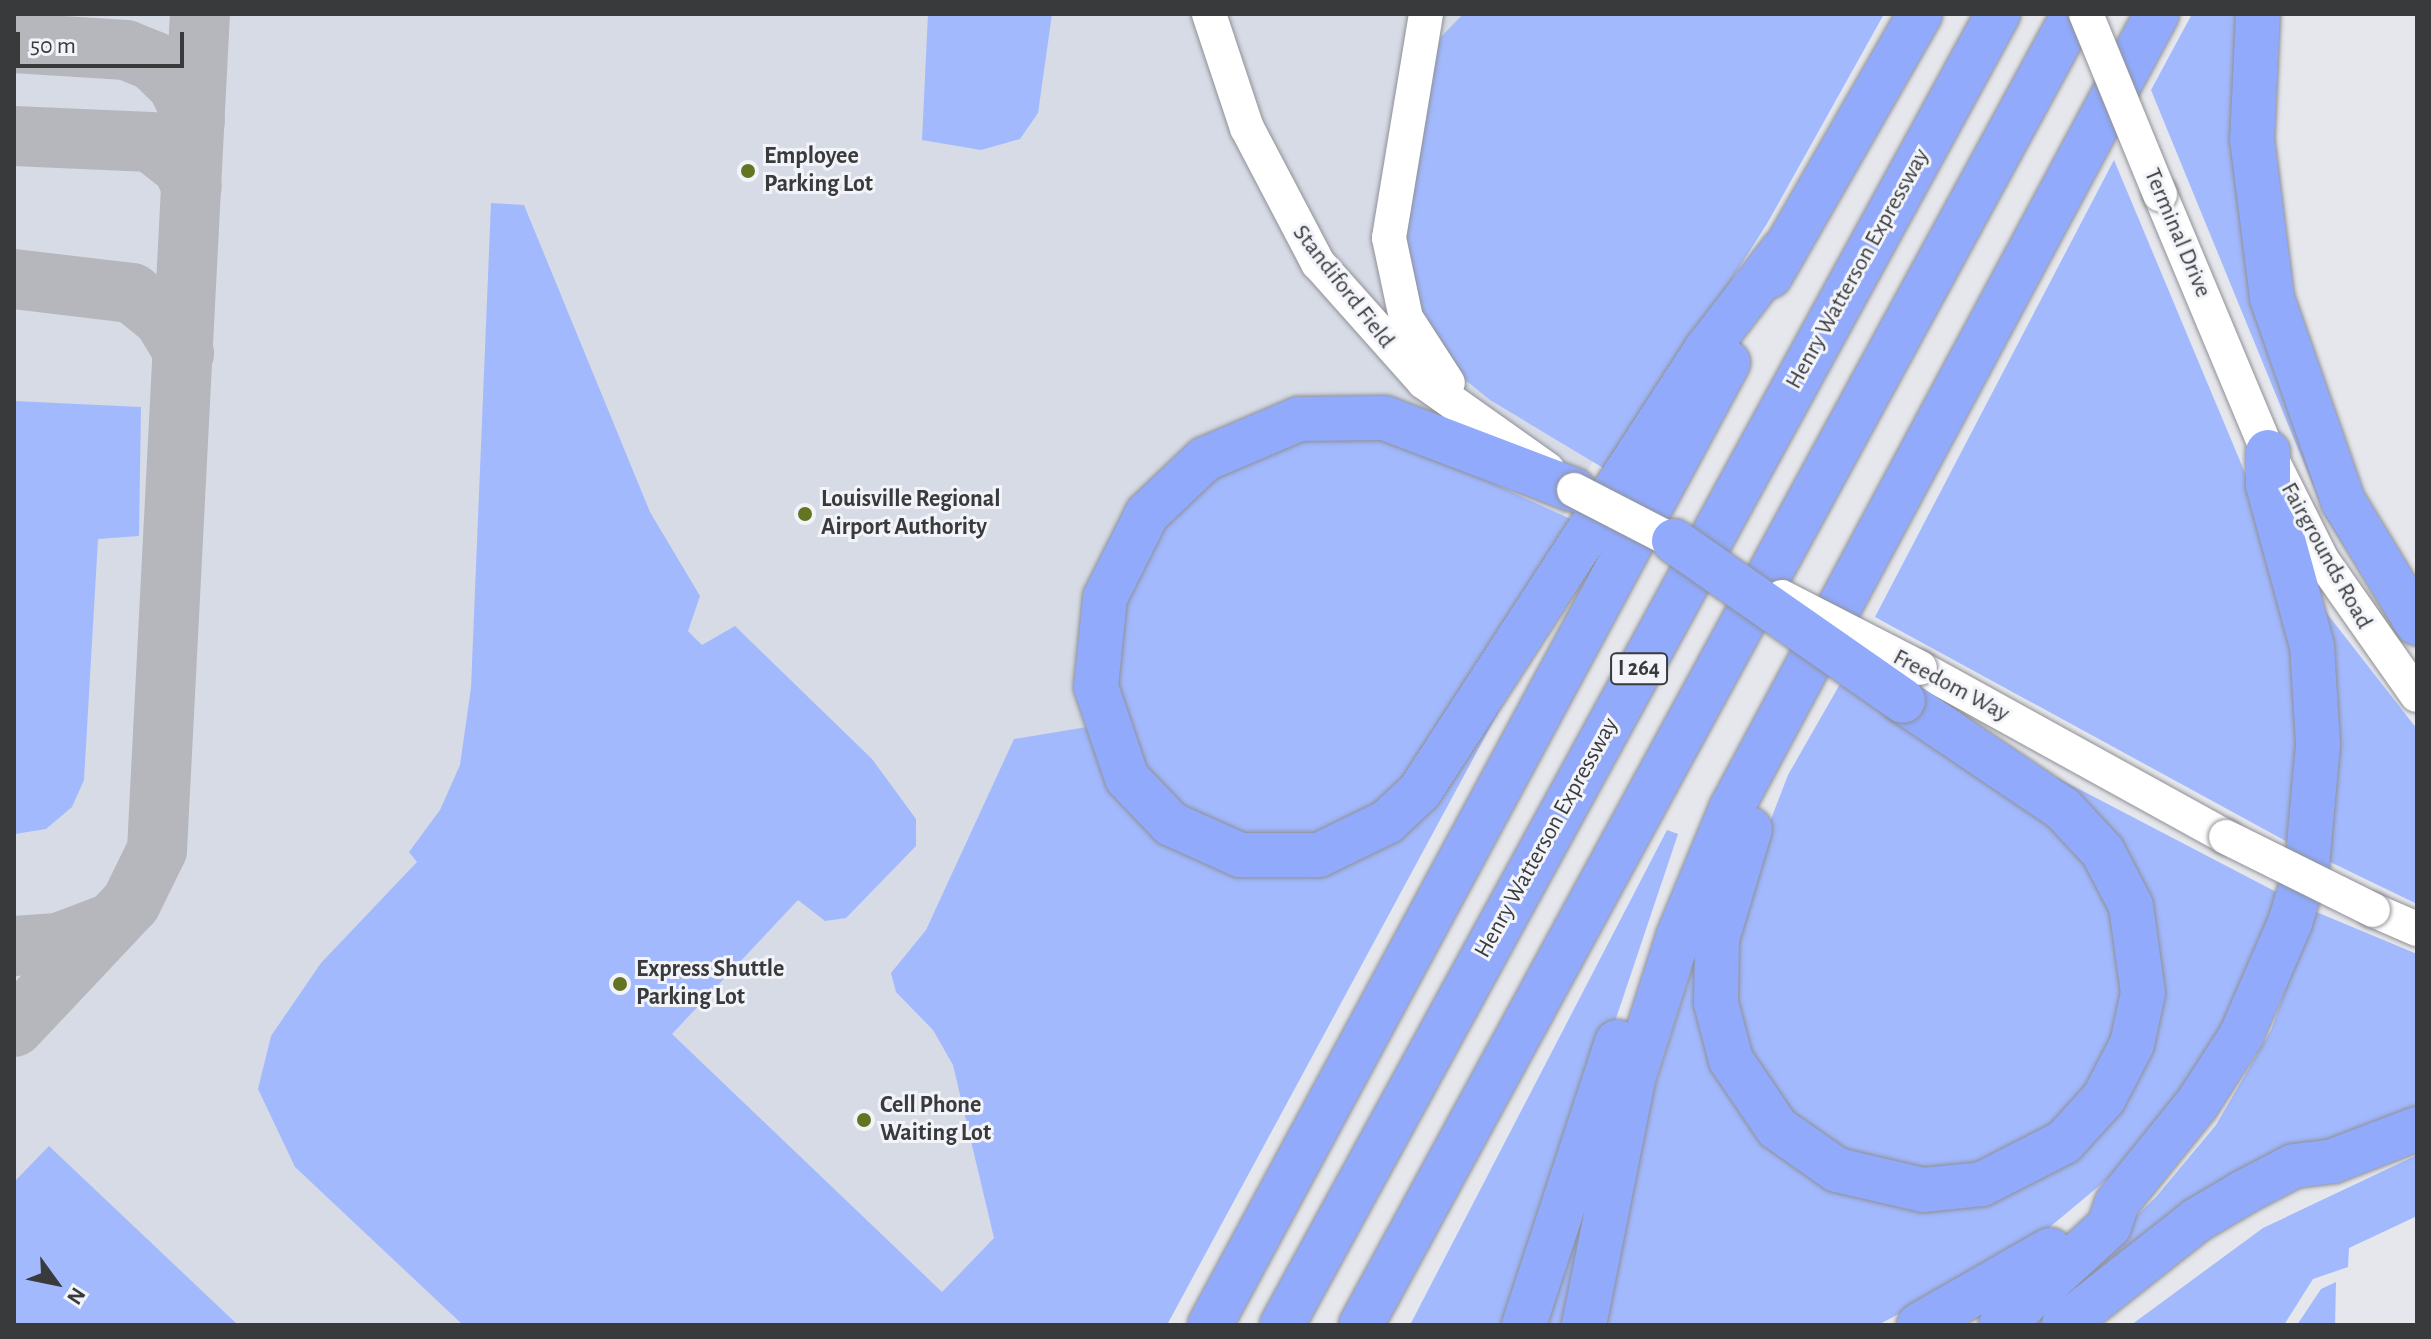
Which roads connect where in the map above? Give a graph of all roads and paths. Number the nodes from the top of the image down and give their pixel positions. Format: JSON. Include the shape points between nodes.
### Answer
{"nodes":[{"id":1,"x":1209,"y":14,"type":"edge"},
{"id":2,"x":1426,"y":14,"type":"edge"},
{"id":3,"x":1920,"y":14,"type":"edge"},
{"id":4,"x":1998,"y":14,"type":"edge"},
{"id":5,"x":2074,"y":14,"type":"edge"},
{"id":6,"x":2086,"y":14,"type":"edge"},
{"id":7,"x":2157,"y":14,"type":"edge"},
{"id":8,"x":2258,"y":14,"type":"edge"},
{"id":9,"x":1783,"y":250,"type":"junction"},
{"id":10,"x":1494,"y":430,"type":"junction"},
{"id":11,"x":2268,"y":452,"type":"junction"},
{"id":12,"x":1574,"y":490,"type":"junction"},
{"id":13,"x":1674,"y":541,"type":"joint"},
{"id":14,"x":2417,"y":623,"type":"edge"},
{"id":15,"x":1824,"y":638,"type":"junction"},
{"id":16,"x":1912,"y":684,"type":"junction"},
{"id":17,"x":2417,"y":695,"type":"edge"},
{"id":18,"x":1782,"y":717,"type":"junction"},
{"id":19,"x":2417,"y":929,"type":"edge"},
{"id":20,"x":1532,"y":1012,"type":"junction"},
{"id":21,"x":1358,"y":1042,"type":"junction"},
{"id":22,"x":2417,"y":1129,"type":"edge"},
{"id":23,"x":2333,"y":1161,"type":"junction"},
{"id":24,"x":2117,"y":1203,"type":"junction"},
{"id":25,"x":1189,"y":1325,"type":"edge"},
{"id":26,"x":1210,"y":1325,"type":"edge"},
{"id":27,"x":1282,"y":1325,"type":"edge"},
{"id":28,"x":1361,"y":1325,"type":"edge"},
{"id":29,"x":1388,"y":1325,"type":"edge"},
{"id":30,"x":1524,"y":1325,"type":"edge"},
{"id":31,"x":1584,"y":1325,"type":"edge"},
{"id":32,"x":1919,"y":1325,"type":"edge"},
{"id":33,"x":2001,"y":1325,"type":"edge"},
{"id":34,"x":2064,"y":1325,"type":"edge"},
{"id":35,"x":2101,"y":1325,"type":"edge"}],
"edges":[{"from":1,"to":10,"type":"main road","name":"Standiford Field","via":[[1252,140],[1318,263],[1424,382]]},
{"from":2,"to":10,"type":"main road","via":[[1392,194],[1392,274],[1422,347]]},
{"from":3,"to":9,"type":"highway"},
{"from":4,"to":27,"type":"highway","name":"Henry Watterson Expressway","number":"I 264"},
{"from":5,"to":20,"type":"highway","number":"I 264"},
{"from":6,"to":11,"type":"main road","name":"Terminal Drive","bridge":true},
{"from":7,"to":15,"type":"highway"},
{"from":8,"to":14,"type":"highway","via":[[2252,139],[2272,298],[2343,501]]},
{"from":9,"to":12,"type":"highway","via":[[1706,350],[1420,791],[1387,822],[1319,855],[1240,855],[1171,824],[1127,778],[1096,687],[1105,598],[1147,514],[1205,459],[1299,419],[1384,418]]},
{"from":9,"to":21,"type":"highway","via":[[1729,362]]},
{"from":10,"to":12,"type":"main road"},
{"from":11,"to":17,"type":"main road","name":"Fairgrounds Road","via":[[2343,596]]},
{"from":11,"to":24,"type":"highway","via":[[2268,485],[2312,646],[2318,744],[2307,866],[2277,960],[2241,1036]]},
{"from":12,"to":13,"type":"main road","bridge":true},
{"from":13,"to":16,"type":"highway","bridge":true},
{"from":15,"to":16,"type":"highway","via":[[1815,691],[1738,863],[1717,939],[1716,1003],[1742,1081],[1794,1144],[1851,1175],[1923,1190],[2016,1171],[2085,1121],[2132,1044],[2142,962],[2127,896],[2082,826]]},
{"from":15,"to":18,"type":"highway"},
{"from":16,"to":19,"type":"main road","name":"Freedom Way","bridge":true},
{"from":18,"to":30,"type":"highway","via":[[1681,876],[1654,939]]},
{"from":18,"to":31,"type":"highway","via":[[1731,809],[1652,1014]]},
{"from":20,"to":28,"type":"highway","number":"I 264"},
{"from":20,"to":29,"type":"highway","via":[[1527,1073]]},
{"from":21,"to":25,"type":"highway","via":[[1330,1067]]},
{"from":21,"to":26,"type":"highway"},
{"from":22,"to":23,"type":"highway"},
{"from":23,"to":34,"type":"highway","via":[[2294,1166],[2197,1220]]},
{"from":23,"to":35,"type":"highway","via":[[2190,1253]]},
{"from":24,"to":32,"type":"highway","via":[[1980,1297]]},
{"from":24,"to":33,"type":"highway","via":[[2109,1226]]}]}
